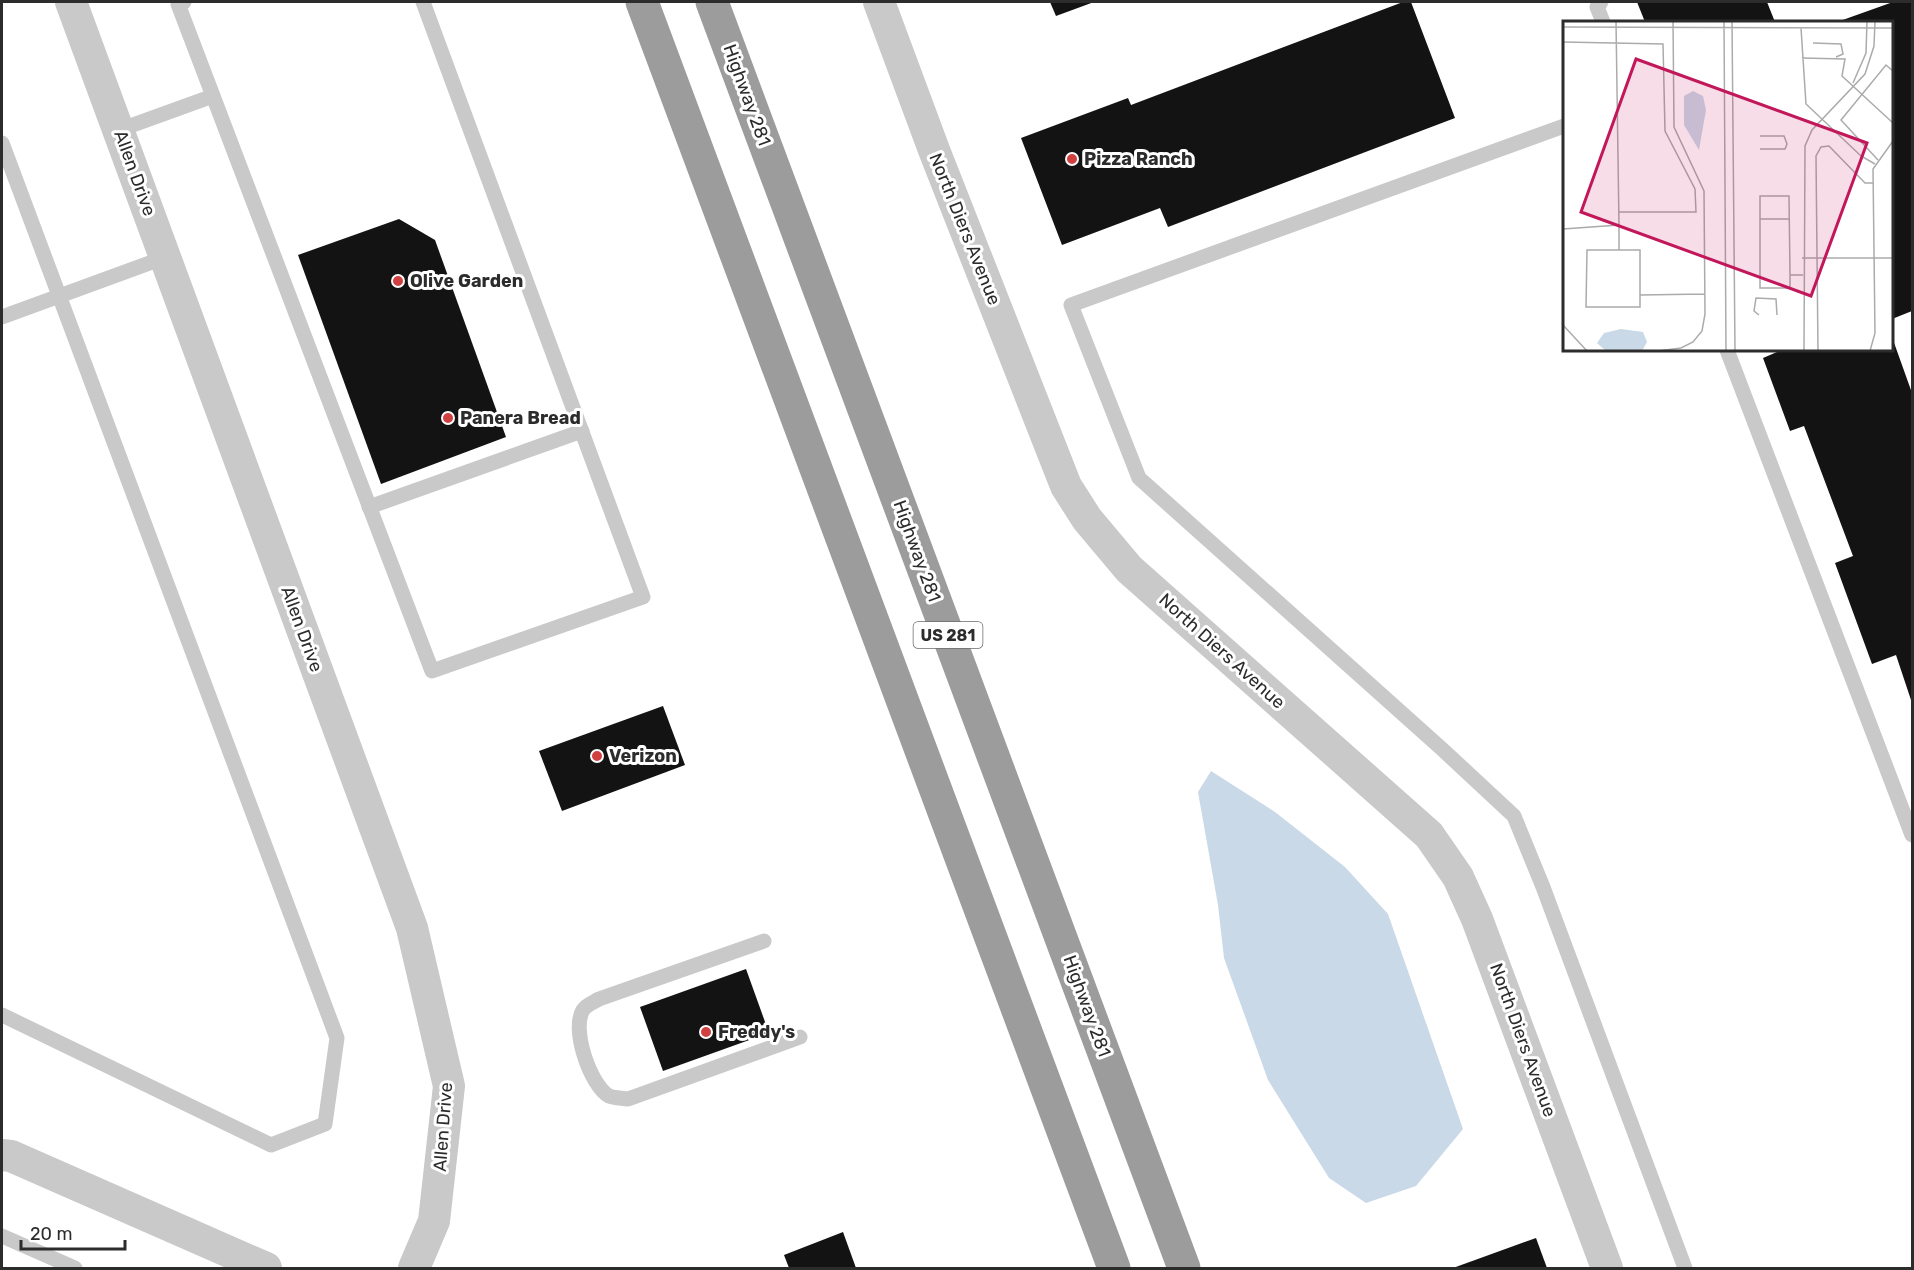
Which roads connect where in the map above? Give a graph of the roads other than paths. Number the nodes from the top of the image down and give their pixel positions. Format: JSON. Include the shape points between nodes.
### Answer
{"nodes":[{"id":1,"x":71,"y":2,"type":"edge"},
{"id":2,"x":184,"y":2,"type":"edge"},
{"id":3,"x":423,"y":2,"type":"edge"},
{"id":4,"x":642,"y":2,"type":"edge"},
{"id":5,"x":712,"y":2,"type":"edge"},
{"id":6,"x":879,"y":2,"type":"edge"},
{"id":7,"x":1598,"y":3,"type":"edge"},
{"id":8,"x":1603,"y":21,"type":"edge"},
{"id":9,"x":213,"y":96,"type":"junction"},
{"id":10,"x":1563,"y":126,"type":"edge"},
{"id":11,"x":119,"y":130,"type":"junction"},
{"id":12,"x":2,"y":143,"type":"edge"},
{"id":13,"x":166,"y":257,"type":"junction"},
{"id":14,"x":58,"y":297,"type":"junction"},
{"id":15,"x":2,"y":317,"type":"edge"},
{"id":16,"x":1727,"y":351,"type":"edge"},
{"id":17,"x":582,"y":431,"type":"junction"},
{"id":18,"x":369,"y":507,"type":"junction"},
{"id":19,"x":1912,"y":835,"type":"edge"},
{"id":20,"x":764,"y":942,"type":"dead end"},
{"id":21,"x":2,"y":1015,"type":"edge"},
{"id":22,"x":800,"y":1037,"type":"dead end"},
{"id":23,"x":2,"y":1155,"type":"edge"},
{"id":24,"x":2,"y":1236,"type":"edge"},
{"id":25,"x":75,"y":1269,"type":"edge"},
{"id":26,"x":266,"y":1269,"type":"edge"},
{"id":27,"x":414,"y":1269,"type":"edge"},
{"id":28,"x":1114,"y":1269,"type":"edge"},
{"id":29,"x":1184,"y":1269,"type":"edge"},
{"id":30,"x":1607,"y":1269,"type":"edge"},
{"id":31,"x":1685,"y":1269,"type":"edge"}],
"edges":[{"from":1,"to":11,"type":"street","name":"Allen Drive"},
{"from":2,"to":9,"type":"lane","via":[[178,4]]},
{"from":3,"to":17,"type":"lane"},
{"from":4,"to":28,"type":"highway"},
{"from":5,"to":29,"type":"highway","name":"Highway 281","number":"US 281"},
{"from":6,"to":30,"type":"street","name":"North Diers Avenue","via":[[1066,486],[1087,519],[1130,569],[1429,835],[1458,877],[1478,919]]},
{"from":7,"to":8,"type":"lane"},
{"from":9,"to":11,"type":"lane"},
{"from":9,"to":18,"type":"lane"},
{"from":10,"to":31,"type":"lane","via":[[1071,305],[1139,478],[1514,816]]},
{"from":11,"to":13,"type":"street","name":"Allen Drive"},
{"from":12,"to":14,"type":"lane"},
{"from":13,"to":14,"type":"lane"},
{"from":13,"to":27,"type":"street","name":"Allen Drive","via":[[412,928],[449,1086],[435,1221]]},
{"from":14,"to":15,"type":"lane"},
{"from":14,"to":21,"type":"lane","via":[[337,1038],[325,1124],[271,1144]]},
{"from":16,"to":19,"type":"lane"},
{"from":17,"to":18,"type":"lane"},
{"from":17,"to":18,"type":"lane","via":[[643,597],[432,670]]},
{"from":20,"to":22,"type":"lane","via":[[599,999],[584,1008],[578,1022],[596,1085],[611,1097],[628,1099]]},
{"from":23,"to":26,"type":"street"},
{"from":24,"to":25,"type":"lane"}]}
